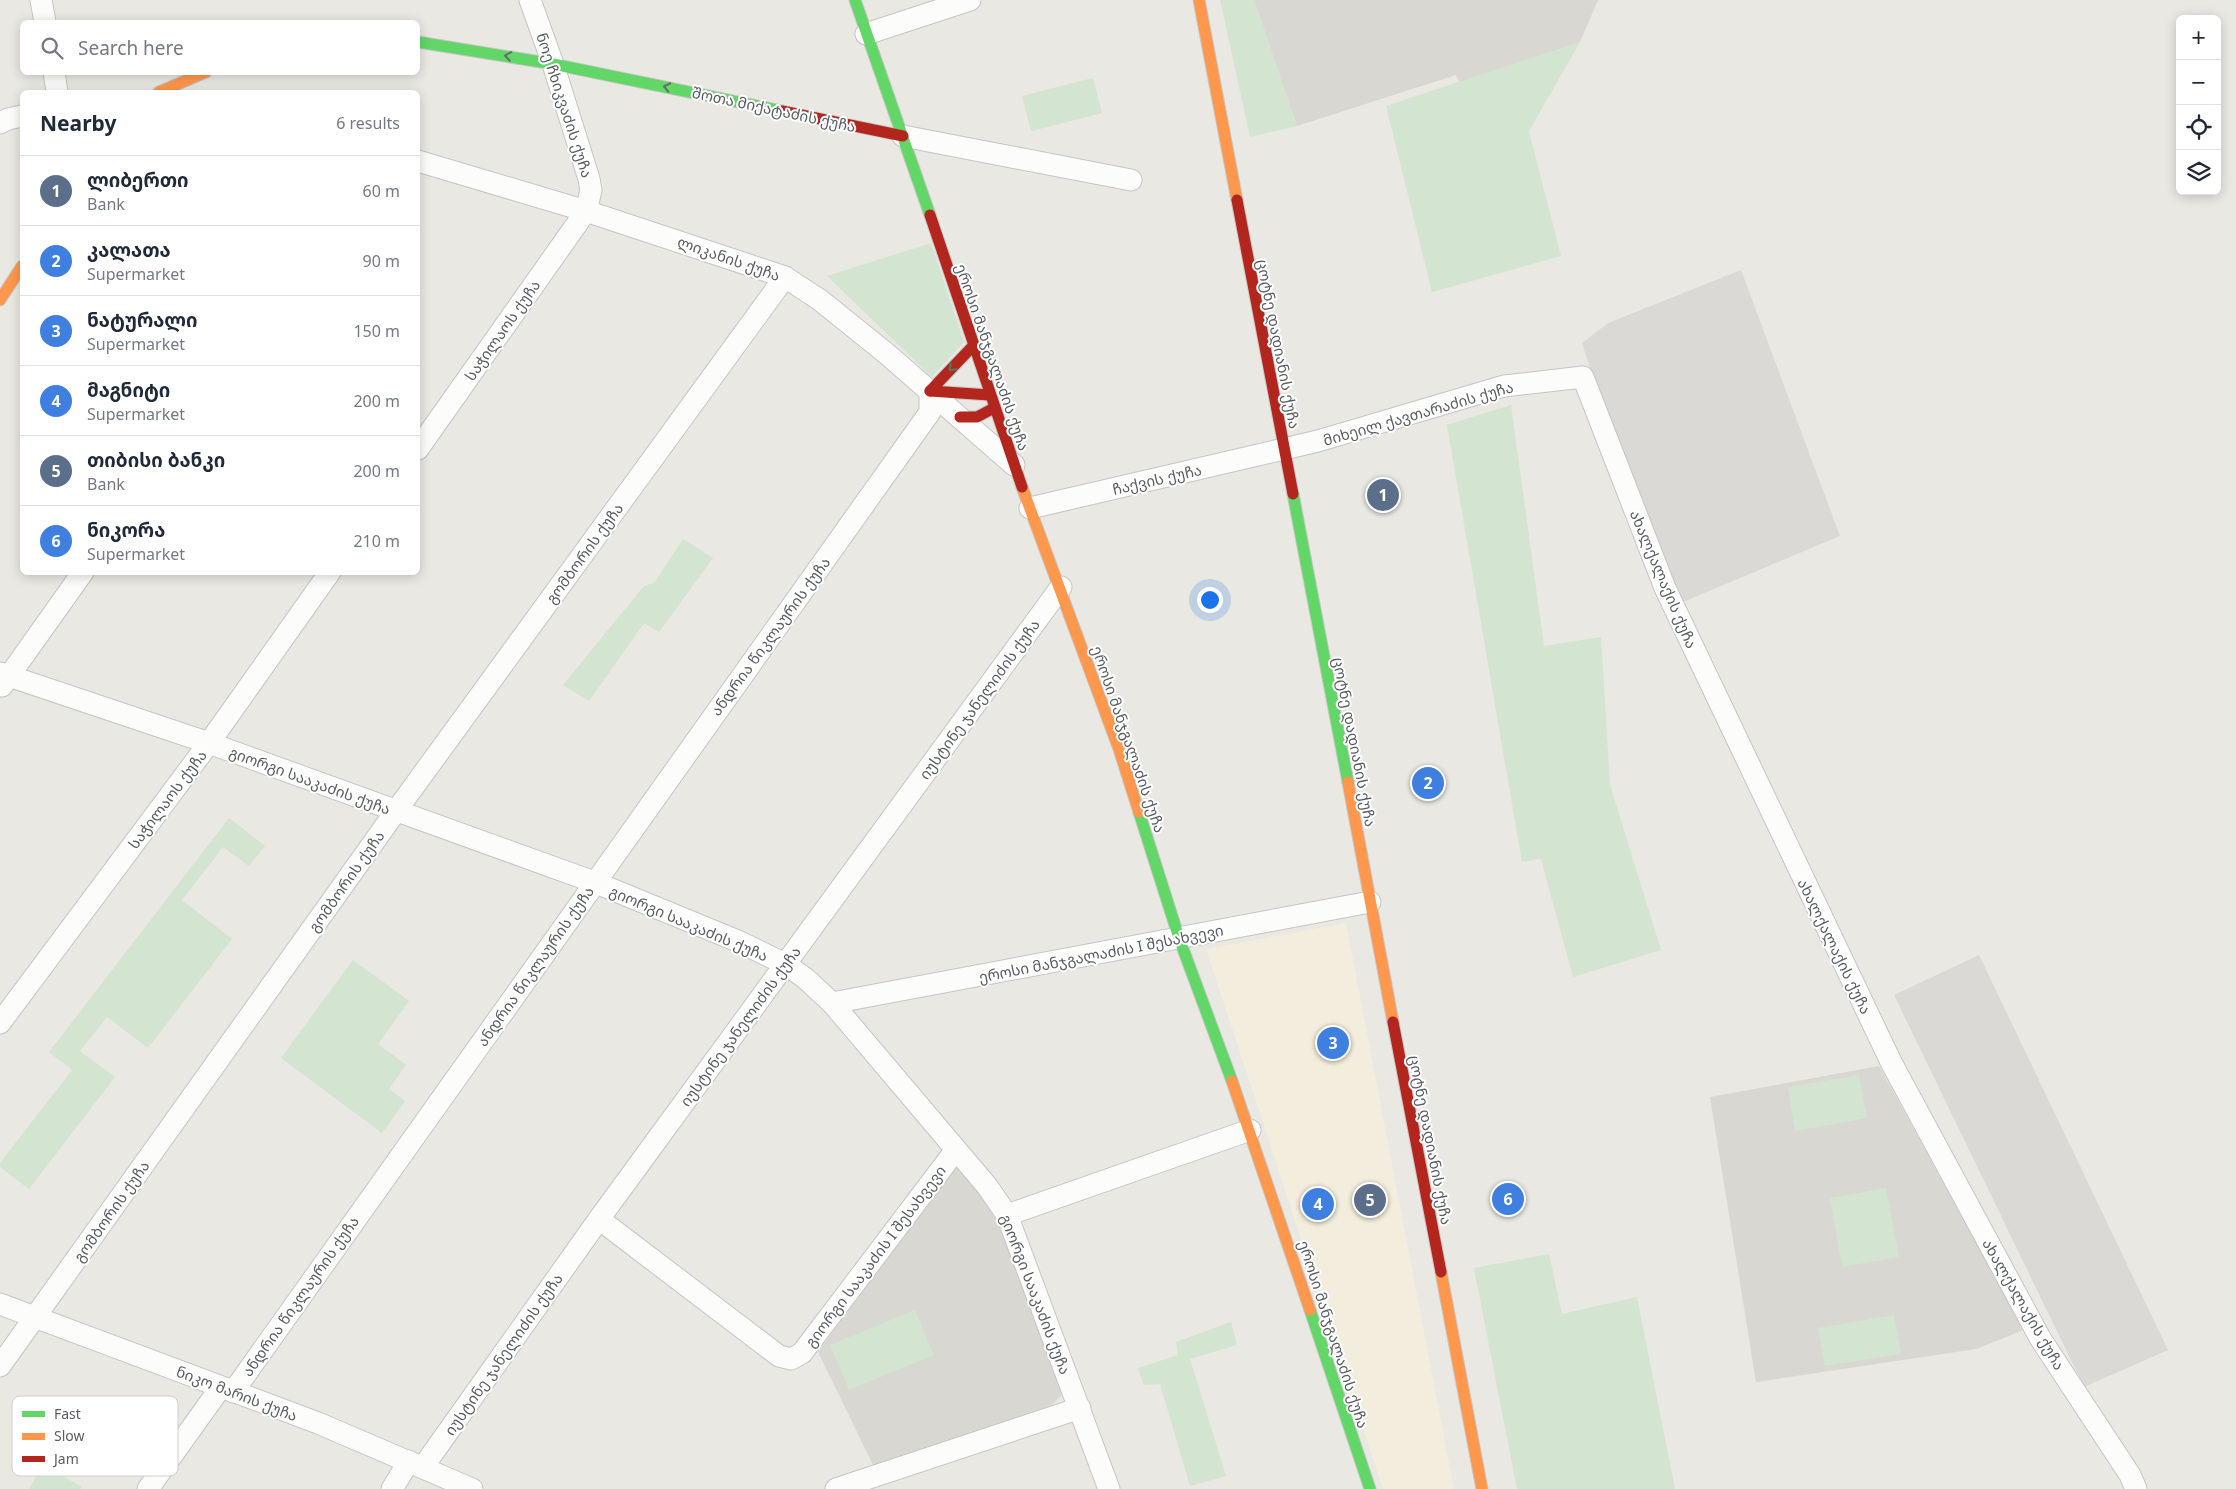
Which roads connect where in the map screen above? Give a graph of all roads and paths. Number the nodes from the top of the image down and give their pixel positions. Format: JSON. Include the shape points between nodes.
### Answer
{"nodes":[{"id":1,"x":40,"y":0,"type":"edge"},
{"id":2,"x":530,"y":0,"type":"edge"},
{"id":3,"x":855,"y":0,"type":"edge"},
{"id":4,"x":970,"y":0,"type":"edge"},
{"id":5,"x":1199,"y":0,"type":"edge"},
{"id":6,"x":45,"y":20,"type":"edge"},
{"id":7,"x":866,"y":34,"type":"junction"},
{"id":8,"x":420,"y":42,"type":"edge"},
{"id":9,"x":553,"y":64,"type":"junction"},
{"id":10,"x":54,"y":75,"type":"edge"},
{"id":11,"x":199,"y":75,"type":"edge"},
{"id":12,"x":57,"y":90,"type":"edge"},
{"id":13,"x":164,"y":90,"type":"edge"},
{"id":14,"x":904,"y":136,"type":"junction"},
{"id":15,"x":420,"y":162,"type":"edge"},
{"id":16,"x":1131,"y":180,"type":"dead end"},
{"id":17,"x":586,"y":211,"type":"junction"},
{"id":18,"x":20,"y":269,"type":"edge"},
{"id":19,"x":785,"y":277,"type":"junction"},
{"id":20,"x":0,"y":300,"type":"edge"},
{"id":21,"x":973,"y":346,"type":"junction"},
{"id":22,"x":1583,"y":377,"type":"joint"},
{"id":23,"x":930,"y":391,"type":"junction"},
{"id":24,"x":990,"y":395,"type":"junction"},
{"id":25,"x":994,"y":408,"type":"junction"},
{"id":26,"x":960,"y":417,"type":"junction"},
{"id":27,"x":420,"y":446,"type":"edge"},
{"id":28,"x":1284,"y":449,"type":"junction"},
{"id":29,"x":1014,"y":465,"type":"junction"},
{"id":30,"x":1030,"y":508,"type":"junction"},
{"id":31,"x":81,"y":575,"type":"edge"},
{"id":32,"x":328,"y":575,"type":"edge"},
{"id":33,"x":1061,"y":587,"type":"junction"},
{"id":34,"x":3,"y":679,"type":"edge"},
{"id":35,"x":209,"y":743,"type":"junction"},
{"id":36,"x":396,"y":812,"type":"junction"},
{"id":37,"x":594,"y":882,"type":"junction"},
{"id":38,"x":1370,"y":902,"type":"junction"},
{"id":39,"x":1180,"y":938,"type":"junction"},
{"id":40,"x":785,"y":964,"type":"junction"},
{"id":41,"x":832,"y":1003,"type":"junction"},
{"id":42,"x":0,"y":1023,"type":"edge"},
{"id":43,"x":1250,"y":1130,"type":"junction"},
{"id":44,"x":955,"y":1151,"type":"junction"},
{"id":45,"x":1007,"y":1215,"type":"junction"},
{"id":46,"x":599,"y":1219,"type":"junction"},
{"id":47,"x":0,"y":1304,"type":"edge"},
{"id":48,"x":36,"y":1317,"type":"junction"},
{"id":49,"x":0,"y":1366,"type":"edge"},
{"id":50,"x":227,"y":1390,"type":"junction"},
{"id":51,"x":1080,"y":1408,"type":"junction"},
{"id":52,"x":178,"y":1451,"type":"edge"},
{"id":53,"x":416,"y":1464,"type":"junction"},
{"id":54,"x":158,"y":1476,"type":"edge"},
{"id":55,"x":148,"y":1489,"type":"edge"},
{"id":56,"x":392,"y":1489,"type":"edge"},
{"id":57,"x":472,"y":1489,"type":"edge"},
{"id":58,"x":836,"y":1489,"type":"edge"},
{"id":59,"x":1109,"y":1489,"type":"edge"},
{"id":60,"x":1370,"y":1489,"type":"edge"},
{"id":61,"x":1482,"y":1489,"type":"edge"},
{"id":62,"x":2136,"y":1489,"type":"edge"}],
"edges":[{"from":1,"to":6,"type":"street"},
{"from":2,"to":9,"type":"street","name":"ნოე ჩხიკვაძის ქუჩა"},
{"from":3,"to":7,"type":"street","name":"ეროსი მანჯგალაძის ქუჩა"},
{"from":4,"to":7,"type":"street"},
{"from":5,"to":28,"type":"street","name":"ცოტნე დადიანის ქუჩა"},
{"from":7,"to":14,"type":"street","name":"ეროსი მანჯგალაძის ქუჩა"},
{"from":9,"to":8,"type":"street","name":"შოთა მიქატაძის ქუჩა","one_way":true},
{"from":14,"to":9,"type":"street","name":"შოთა მიქატაძის ქუჩა","one_way":true},
{"from":9,"to":17,"type":"street","name":"ნოე ჩხიკვაძის ქუჩა","via":[[589,179],[591,190]]},
{"from":10,"to":12,"type":"street"},
{"from":11,"to":13,"type":"street"},
{"from":14,"to":16,"type":"street","name":"შოთა მიქატაძის ქუჩა"},
{"from":14,"to":21,"type":"street","name":"ეროსი მანჯგალაძის ქუჩა"},
{"from":15,"to":17,"type":"street","name":"ლიკანის ქუჩა"},
{"from":17,"to":19,"type":"street","name":"ლიკანის ქუჩა"},
{"from":17,"to":27,"type":"street","name":"საჭილაოს ქუჩა"},
{"from":18,"to":20,"type":"street"},
{"from":19,"to":23,"type":"street","name":"ლიკანის ქუჩა","via":[[820,300]]},
{"from":19,"to":36,"type":"street","name":"გომბორის ქუჩა"},
{"from":21,"to":23,"type":"street","one_way":true},
{"from":21,"to":24,"type":"street","name":"ეროსი მანჯგალაძის ქუჩა"},
{"from":22,"to":28,"type":"street","name":"მიხეილ ქავთარაძის ქუჩა","via":[[1504,386]]},
{"from":22,"to":62,"type":"street","name":"ახალქალაქის ქუჩა","via":[[1664,588],[1892,1064],[2040,1338]]},
{"from":23,"to":24,"type":"street"},
{"from":23,"to":26,"type":"street","name":"ლიკანის ქუჩა"},
{"from":23,"to":37,"type":"street","name":"ანდრია წიკლაურის ქუჩა","via":[[930,412]]},
{"from":24,"to":25,"type":"street","name":"ეროსი მანჯგალაძის ქუჩა"},
{"from":25,"to":26,"type":"street","via":[[977,417]]},
{"from":25,"to":29,"type":"street","name":"ეროსი მანჯგალაძის ქუჩა"},
{"from":26,"to":29,"type":"street","name":"ლიკანის ქუჩა"},
{"from":28,"to":30,"type":"street","name":"ჩაქვის ქუჩა"},
{"from":28,"to":38,"type":"street","name":"ცოტნე დადიანის ქუჩა"},
{"from":29,"to":30,"type":"street","name":"ეროსი მანჯგალაძის ქუჩა"},
{"from":30,"to":33,"type":"street","name":"ეროსი მანჯგალაძის ქუჩა"},
{"from":31,"to":34,"type":"street"},
{"from":32,"to":35,"type":"street","name":"საჭილაოს ქუჩა"},
{"from":33,"to":39,"type":"street","name":"ეროსი მანჯგალაძის ქუჩა","via":[[1120,749]]},
{"from":33,"to":40,"type":"street","name":"იუსტინე ჯანელიძის ქუჩა"},
{"from":34,"to":35,"type":"street","name":"გიორგი სააკაძის ქუჩა"},
{"from":35,"to":36,"type":"street","name":"გიორგი სააკაძის ქუჩა"},
{"from":35,"to":42,"type":"street","name":"საჭილაოს ქუჩა"},
{"from":36,"to":37,"type":"street","name":"გიორგი სააკაძის ქუჩა"},
{"from":36,"to":48,"type":"street","name":"გომბორის ქუჩა"},
{"from":37,"to":40,"type":"street","name":"გიორგი სააკაძის ქუჩა"},
{"from":37,"to":50,"type":"street","name":"ანდრია წიკლაურის ქუჩა"},
{"from":38,"to":39,"type":"street","name":"ეროსი მანჯგალაძის I შესახვევი"},
{"from":38,"to":61,"type":"street","name":"ცოტნე დადიანის ქუჩა"},
{"from":39,"to":41,"type":"street","name":"ეროსი მანჯგალაძის I შესახვევი"},
{"from":39,"to":43,"type":"street","name":"ეროსი მანჯგალაძის ქუჩა"},
{"from":40,"to":41,"type":"street","name":"გიორგი სააკაძის ქუჩა"},
{"from":40,"to":46,"type":"street","name":"იუსტინე ჯანელიძის ქუჩა"},
{"from":41,"to":44,"type":"street","name":"გიორგი სააკაძის ქუჩა"},
{"from":43,"to":45,"type":"street"},
{"from":43,"to":60,"type":"street","name":"ეროსი მანჯგალაძის ქუჩა"},
{"from":44,"to":45,"type":"street","name":"გიორგი სააკაძის ქუჩა","via":[[987,1186]]},
{"from":44,"to":46,"type":"street","name":"გიორგი სააკაძის I შესახვევი","via":[[802,1353],[791,1359],[779,1356]]},
{"from":45,"to":51,"type":"street","name":"გიორგი სააკაძის ქუჩა"},
{"from":46,"to":53,"type":"street","name":"იუსტინე ჯანელიძის ქუჩა"},
{"from":47,"to":48,"type":"street","name":"ნიკო მარის ქუჩა"},
{"from":48,"to":49,"type":"street","name":"გომბორის ქუჩა"},
{"from":48,"to":50,"type":"street","name":"ნიკო მარის ქუჩა"},
{"from":50,"to":52,"type":"street","name":"ანდრია წიკლაურის ქუჩა"},
{"from":50,"to":53,"type":"street","name":"ნიკო მარის ქუჩა"},
{"from":51,"to":58,"type":"street"},
{"from":51,"to":59,"type":"street","name":"გიორგი სააკაძის ქუჩა"},
{"from":53,"to":56,"type":"street","name":"იუსტინე ჯანელიძის ქუჩა"},
{"from":53,"to":57,"type":"street","name":"ნიკო მარის ქუჩა"},
{"from":54,"to":55,"type":"street","name":"ანდრია წიკლაურის ქუჩა"}]}
